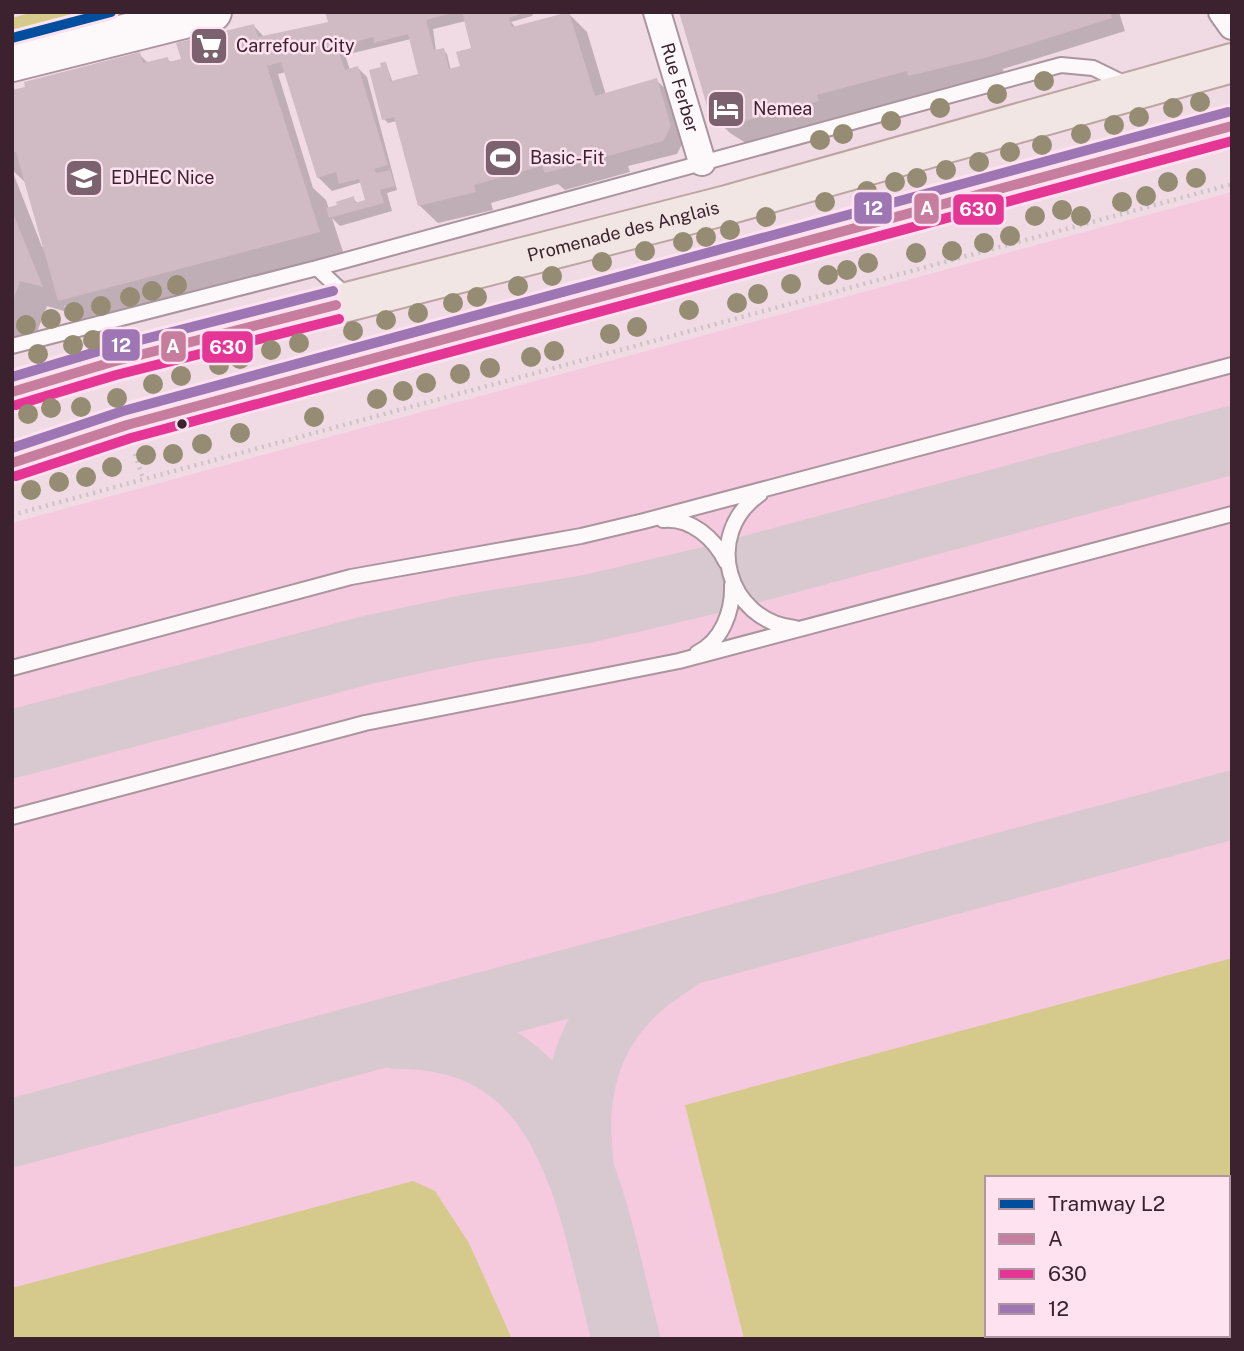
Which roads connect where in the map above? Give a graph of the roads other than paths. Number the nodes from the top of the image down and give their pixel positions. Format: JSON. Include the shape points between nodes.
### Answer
{"nodes":[{"id":1,"x":212,"y":12,"type":"edge"},
{"id":2,"x":657,"y":12,"type":"edge"},
{"id":3,"x":1223,"y":12,"type":"edge"},
{"id":4,"x":1232,"y":26,"type":"edge"},
{"id":5,"x":12,"y":62,"type":"edge"},
{"id":6,"x":1232,"y":63,"type":"edge"},
{"id":7,"x":1139,"y":90,"type":"junction"},
{"id":8,"x":1232,"y":126,"type":"edge"},
{"id":9,"x":702,"y":162,"type":"junction"},
{"id":10,"x":317,"y":268,"type":"junction"},
{"id":11,"x":352,"y":301,"type":"junction"},
{"id":12,"x":12,"y":346,"type":"edge"},
{"id":13,"x":1232,"y":365,"type":"edge"},
{"id":14,"x":12,"y":392,"type":"edge"},
{"id":15,"x":12,"y":463,"type":"edge"},
{"id":16,"x":784,"y":485,"type":"junction"},
{"id":17,"x":1232,"y":514,"type":"edge"},
{"id":18,"x":644,"y":521,"type":"junction"},
{"id":19,"x":730,"y":574,"type":"junction"},
{"id":20,"x":818,"y":625,"type":"junction"},
{"id":21,"x":679,"y":661,"type":"junction"},
{"id":22,"x":12,"y":668,"type":"edge"},
{"id":23,"x":12,"y":817,"type":"edge"}],
"edges":[{"from":1,"to":5,"type":"main road"},
{"from":2,"to":9,"type":"street","name":"Rue Ferber"},
{"from":3,"to":4,"type":"street"},
{"from":6,"to":7,"type":"main road","name":"Promenade des Anglais"},
{"from":7,"to":9,"type":"lane","via":[[1093,68],[1061,65]]},
{"from":7,"to":11,"type":"main road","name":"Promenade des Anglais","via":[[727,205]]},
{"from":8,"to":15,"type":"main road","via":[[127,425]]},
{"from":9,"to":10,"type":"lane"},
{"from":10,"to":11,"type":"lane"},
{"from":10,"to":12,"type":"lane"},
{"from":11,"to":14,"type":"main road","name":"Promenade des Anglais"},
{"from":13,"to":16,"type":"lane"},
{"from":16,"to":18,"type":"lane"},
{"from":16,"to":19,"type":"lane","via":[[752,499],[738,517],[726,549]]},
{"from":17,"to":20,"type":"lane"},
{"from":18,"to":19,"type":"lane","via":[[669,519],[703,532],[721,551]]},
{"from":18,"to":22,"type":"lane","via":[[351,577]]},
{"from":19,"to":20,"type":"lane","via":[[745,604],[763,618],[783,626]]},
{"from":19,"to":21,"type":"lane","via":[[732,599],[719,634],[701,652]]},
{"from":20,"to":21,"type":"lane"},
{"from":21,"to":23,"type":"lane","via":[[376,720]]}]}
